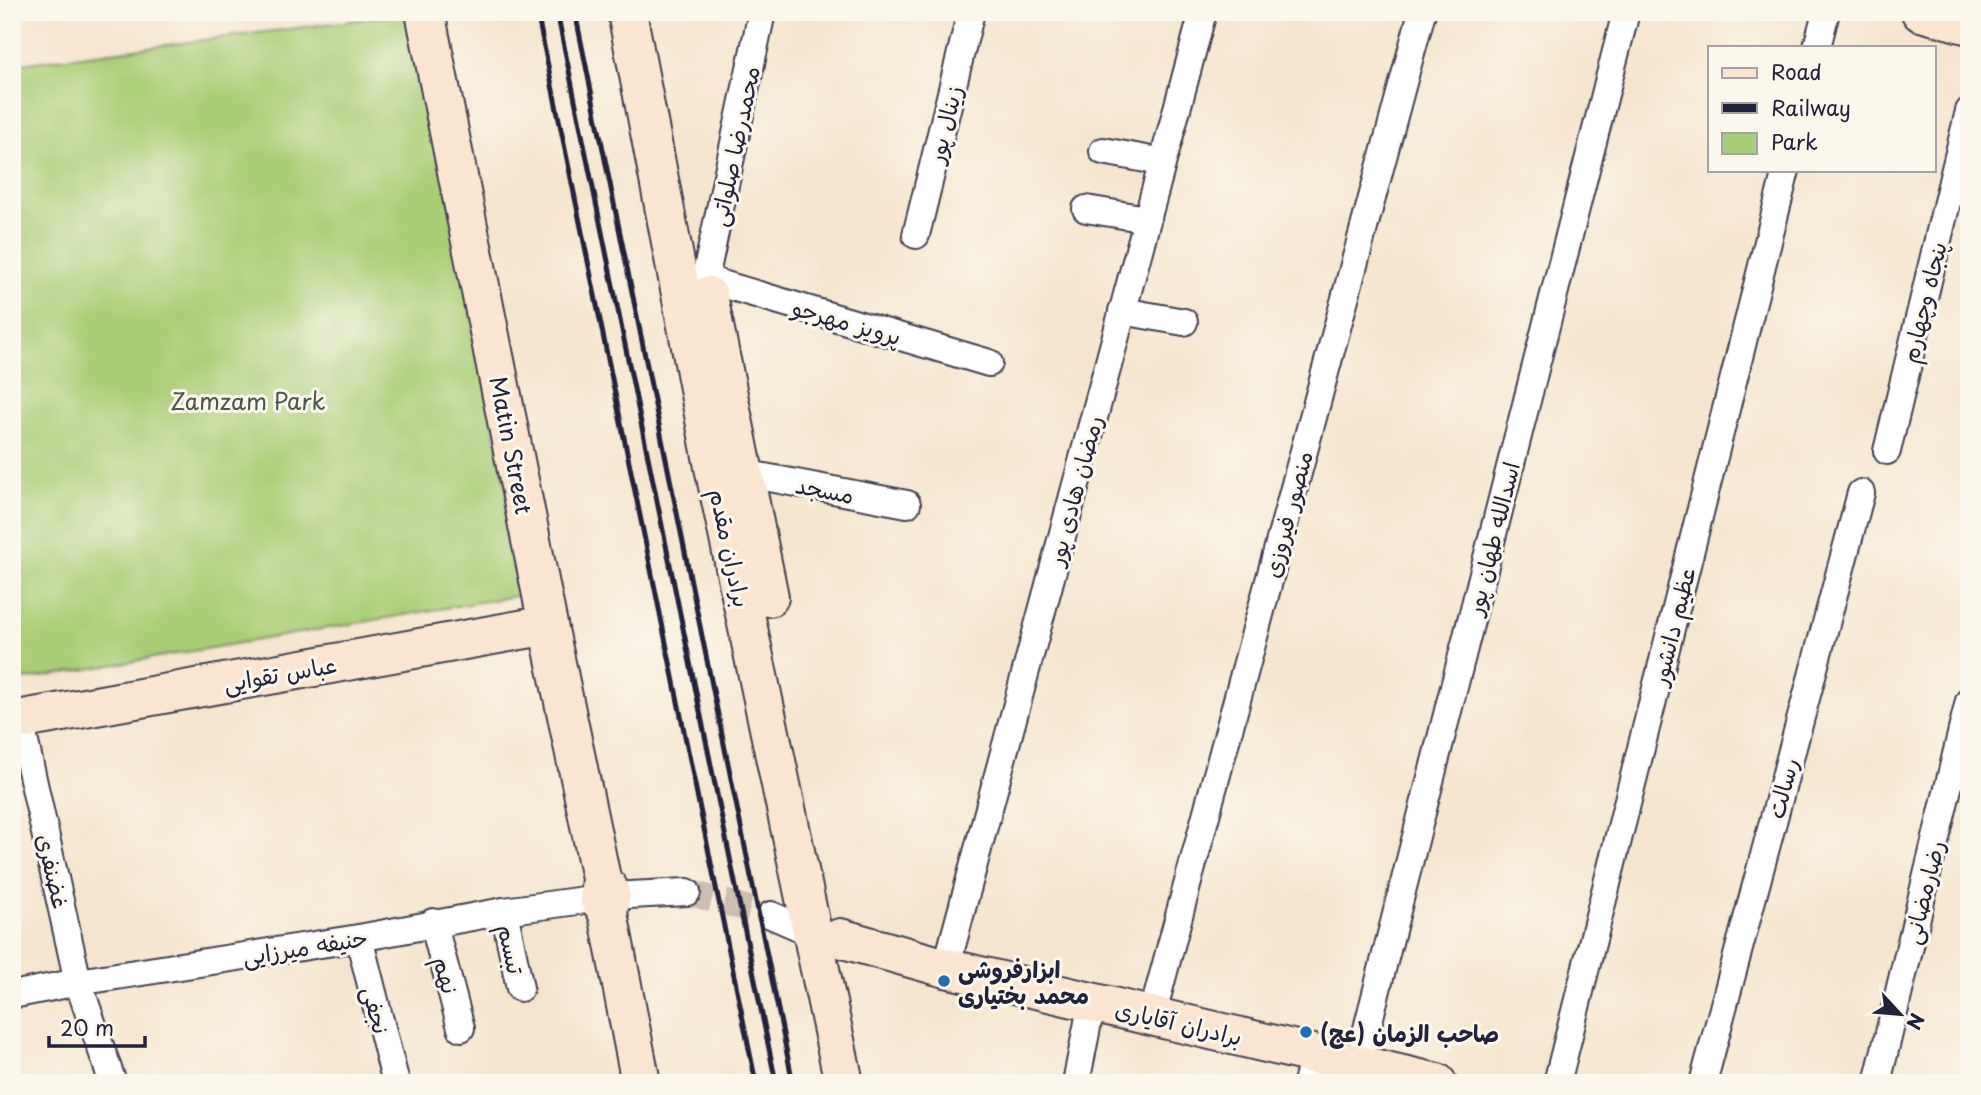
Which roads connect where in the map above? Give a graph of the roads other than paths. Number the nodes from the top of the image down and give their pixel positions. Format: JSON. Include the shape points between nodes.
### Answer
{"nodes":[{"id":1,"x":425,"y":12,"type":"edge"},
{"id":2,"x":627,"y":12,"type":"edge"},
{"id":3,"x":653,"y":12,"type":"edge"},
{"id":4,"x":762,"y":12,"type":"edge"},
{"id":5,"x":971,"y":12,"type":"edge"},
{"id":6,"x":1203,"y":12,"type":"edge"},
{"id":7,"x":1422,"y":12,"type":"edge"},
{"id":8,"x":1626,"y":12,"type":"edge"},
{"id":9,"x":1826,"y":12,"type":"edge"},
{"id":10,"x":1921,"y":12,"type":"edge"},
{"id":11,"x":1969,"y":25,"type":"edge"},
{"id":12,"x":1817,"y":46,"type":"edge"},
{"id":13,"x":1969,"y":111,"type":"edge"},
{"id":14,"x":1103,"y":151,"type":"dead end"},
{"id":15,"x":1162,"y":162,"type":"junction"},
{"id":16,"x":1785,"y":172,"type":"edge"},
{"id":17,"x":1086,"y":209,"type":"dead end"},
{"id":18,"x":1147,"y":219,"type":"junction"},
{"id":19,"x":916,"y":235,"type":"dead end"},
{"id":20,"x":705,"y":279,"type":"junction"},
{"id":21,"x":1122,"y":312,"type":"junction"},
{"id":22,"x":1184,"y":322,"type":"dead end"},
{"id":23,"x":989,"y":363,"type":"dead end"},
{"id":24,"x":1887,"y":451,"type":"dead end"},
{"id":25,"x":743,"y":472,"type":"junction"},
{"id":26,"x":1861,"y":493,"type":"dead end"},
{"id":27,"x":907,"y":505,"type":"dead end"},
{"id":28,"x":548,"y":625,"type":"junction"},
{"id":29,"x":1969,"y":701,"type":"edge"},
{"id":30,"x":16,"y":720,"type":"edge"},
{"id":31,"x":1965,"y":737,"type":"edge"},
{"id":32,"x":687,"y":892,"type":"tunnel mouth"},
{"id":33,"x":605,"y":897,"type":"junction"},
{"id":34,"x":504,"y":911,"type":"junction"},
{"id":35,"x":771,"y":915,"type":"tunnel mouth"},
{"id":36,"x":433,"y":922,"type":"junction"},
{"id":37,"x":826,"y":935,"type":"junction"},
{"id":38,"x":359,"y":938,"type":"junction"},
{"id":39,"x":946,"y":968,"type":"junction"},
{"id":40,"x":78,"y":982,"type":"junction"},
{"id":41,"x":520,"y":988,"type":"dead end"},
{"id":42,"x":12,"y":995,"type":"edge"},
{"id":43,"x":1092,"y":1002,"type":"junction"},
{"id":44,"x":1152,"y":1016,"type":"junction"},
{"id":45,"x":461,"y":1028,"type":"dead end"},
{"id":46,"x":1359,"y":1064,"type":"junction"},
{"id":47,"x":1311,"y":1068,"type":"edge"},
{"id":48,"x":113,"y":1083,"type":"edge"},
{"id":49,"x":396,"y":1083,"type":"edge"},
{"id":50,"x":641,"y":1083,"type":"edge"},
{"id":51,"x":844,"y":1083,"type":"edge"},
{"id":52,"x":868,"y":1083,"type":"edge"},
{"id":53,"x":1076,"y":1083,"type":"edge"},
{"id":54,"x":1437,"y":1083,"type":"edge"},
{"id":55,"x":1557,"y":1083,"type":"edge"},
{"id":56,"x":1703,"y":1083,"type":"edge"},
{"id":57,"x":1877,"y":1083,"type":"edge"}],
"edges":[{"from":1,"to":28,"type":"street","name":"Matin Street"},
{"from":2,"to":37,"type":"street","name":"برادران مقدم","via":[[715,471]]},
{"from":3,"to":20,"type":"street","name":"برادران مقدم"},
{"from":4,"to":20,"type":"street","name":"محمدرضا صلواتی"},
{"from":5,"to":19,"type":"street","name":"زینال پور"},
{"from":6,"to":15,"type":"street","name":"رمضان هادی پور"},
{"from":7,"to":44,"type":"street","name":"منصور فیروزی"},
{"from":8,"to":46,"type":"street","name":"اسدالله طهان پور"},
{"from":9,"to":12,"type":"street"},
{"from":10,"to":11,"type":"street"},
{"from":13,"to":24,"type":"street","name":"پنجاه وچهارم"},
{"from":14,"to":15,"type":"street"},
{"from":15,"to":18,"type":"street","name":"رمضان هادی پور"},
{"from":16,"to":55,"type":"street","name":"عظیم دانشور"},
{"from":17,"to":18,"type":"street"},
{"from":18,"to":21,"type":"street","name":"رمضان هادی پور"},
{"from":20,"to":23,"type":"street","name":"پرویز مهرجو"},
{"from":20,"to":25,"type":"street","name":"برادران مقدم"},
{"from":21,"to":22,"type":"street"},
{"from":21,"to":39,"type":"street","name":"رمضان هادی پور"},
{"from":25,"to":27,"type":"street","name":"مسجد"},
{"from":25,"to":37,"type":"street","name":"برادران مقدم"},
{"from":26,"to":56,"type":"street","name":"رسالت"},
{"from":28,"to":30,"type":"street","name":"عباس تقوایی"},
{"from":28,"to":33,"type":"street","name":"Matin Street"},
{"from":29,"to":31,"type":"street","name":"رضارمضانی"},
{"from":30,"to":40,"type":"street","name":"غضنفری"},
{"from":31,"to":57,"type":"street","name":"رضارمضانی"},
{"from":32,"to":33,"type":"street","name":"حنیفه میرزایی"},
{"from":33,"to":34,"type":"street","name":"حنیفه میرزایی"},
{"from":33,"to":50,"type":"street","name":"Matin Street"},
{"from":34,"to":36,"type":"street","name":"حنیفه میرزایی"},
{"from":34,"to":41,"type":"street","name":"تبسم"},
{"from":35,"to":37,"type":"street"},
{"from":36,"to":38,"type":"street","name":"حنیفه میرزایی"},
{"from":36,"to":45,"type":"street","name":"نهم"},
{"from":37,"to":39,"type":"street","name":"برادران آقایاری"},
{"from":37,"to":51,"type":"street","name":"برادران مقدم"},
{"from":37,"to":52,"type":"street","name":"برادران مقدم"},
{"from":38,"to":40,"type":"street","name":"حنیفه میرزایی"},
{"from":38,"to":49,"type":"street","name":"نجفی"},
{"from":39,"to":43,"type":"street","name":"برادران آقایاری"},
{"from":40,"to":42,"type":"street","name":"حنیفه میرزایی"},
{"from":40,"to":48,"type":"street","name":"غضنفری"},
{"from":43,"to":44,"type":"street","name":"برادران آقایاری"},
{"from":43,"to":53,"type":"street"},
{"from":44,"to":47,"type":"street","name":"برادران آقایاری"},
{"from":46,"to":47,"type":"street","name":"برادران آقایاری"},
{"from":46,"to":54,"type":"street","name":"برادران آقایاری"}]}
